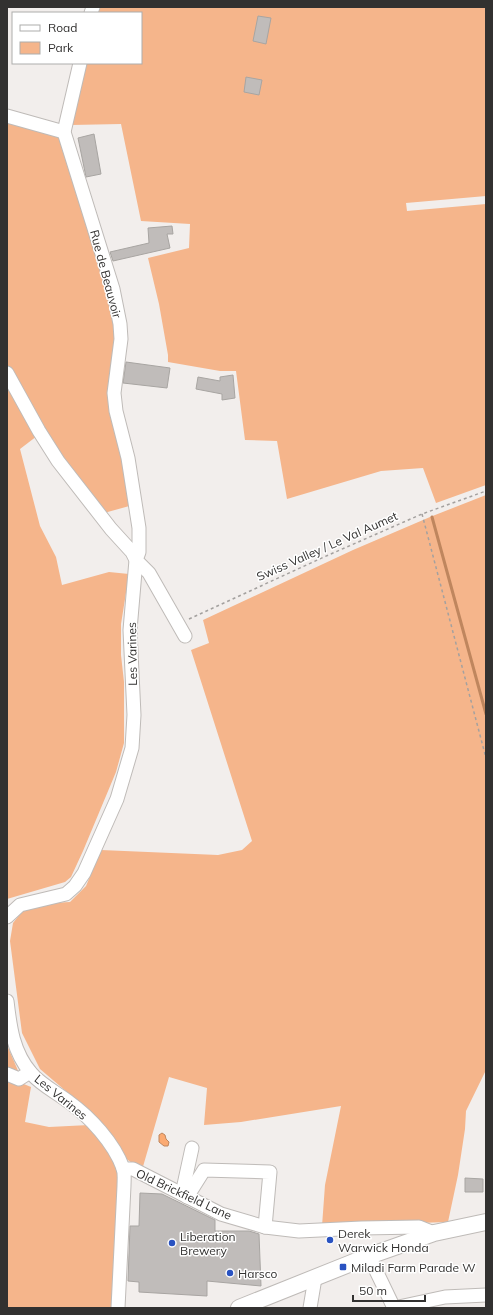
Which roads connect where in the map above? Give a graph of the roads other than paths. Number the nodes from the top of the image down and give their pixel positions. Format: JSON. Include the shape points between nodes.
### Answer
{"nodes":[{"id":1,"x":80,"y":64,"type":"edge"},
{"id":2,"x":7,"y":116,"type":"edge"},
{"id":3,"x":64,"y":132,"type":"junction"},
{"id":4,"x":7,"y":373,"type":"edge"},
{"id":5,"x":136,"y":560,"type":"junction"},
{"id":6,"x":185,"y":636,"type":"dead end"},
{"id":7,"x":7,"y":917,"type":"edge"},
{"id":8,"x":7,"y":1001,"type":"edge"},
{"id":9,"x":30,"y":1072,"type":"junction"},
{"id":10,"x":7,"y":1074,"type":"edge"},
{"id":11,"x":192,"y":1148,"type":"dead end"},
{"id":12,"x":123,"y":1169,"type":"junction"},
{"id":13,"x":184,"y":1196,"type":"junction"},
{"id":14,"x":486,"y":1222,"type":"edge"},
{"id":15,"x":265,"y":1227,"type":"junction"},
{"id":16,"x":434,"y":1233,"type":"junction"},
{"id":17,"x":369,"y":1256,"type":"junction"},
{"id":18,"x":314,"y":1278,"type":"junction"},
{"id":19,"x":486,"y":1295,"type":"edge"},
{"id":20,"x":118,"y":1308,"type":"edge"},
{"id":21,"x":239,"y":1308,"type":"edge"},
{"id":22,"x":310,"y":1308,"type":"edge"},
{"id":23,"x":394,"y":1308,"type":"edge"}],
"edges":[{"from":1,"to":3,"type":"street"},
{"from":2,"to":3,"type":"street"},
{"from":3,"to":5,"type":"street","name":"Rue de Beauvoir","via":[[113,289],[120,324],[121,339],[114,393],[136,504],[139,528],[139,552]]},
{"from":4,"to":5,"type":"street","via":[[58,461]]},
{"from":5,"to":6,"type":"street","via":[[149,573]]},
{"from":5,"to":7,"type":"street","name":"Les Varines","via":[[130,630],[134,715],[132,748],[117,799],[84,873],[75,886],[66,894],[20,905]]},
{"from":8,"to":9,"type":"street","name":"Les Varines","via":[[14,1043]]},
{"from":9,"to":10,"type":"street","via":[[19,1079]]},
{"from":9,"to":12,"type":"street","name":"Les Varines","via":[[91,1121],[114,1150]]},
{"from":11,"to":13,"type":"street"},
{"from":12,"to":13,"type":"street","name":"Old Brickfield Lane","via":[[133,1169]]},
{"from":12,"to":20,"type":"street","name":"Les Varines"},
{"from":13,"to":15,"type":"street","name":"Old Brickfield Lane","via":[[221,1214]]},
{"from":13,"to":15,"type":"street","via":[[204,1170],[270,1172]]},
{"from":14,"to":16,"type":"main road"},
{"from":15,"to":16,"type":"street","name":"Old Brickfield Lane","via":[[299,1232],[419,1227]]},
{"from":16,"to":17,"type":"main road"},
{"from":17,"to":18,"type":"main road"},
{"from":17,"to":23,"type":"street"},
{"from":18,"to":21,"type":"main road"},
{"from":18,"to":22,"type":"street"},
{"from":19,"to":23,"type":"street","via":[[445,1297]]}]}
